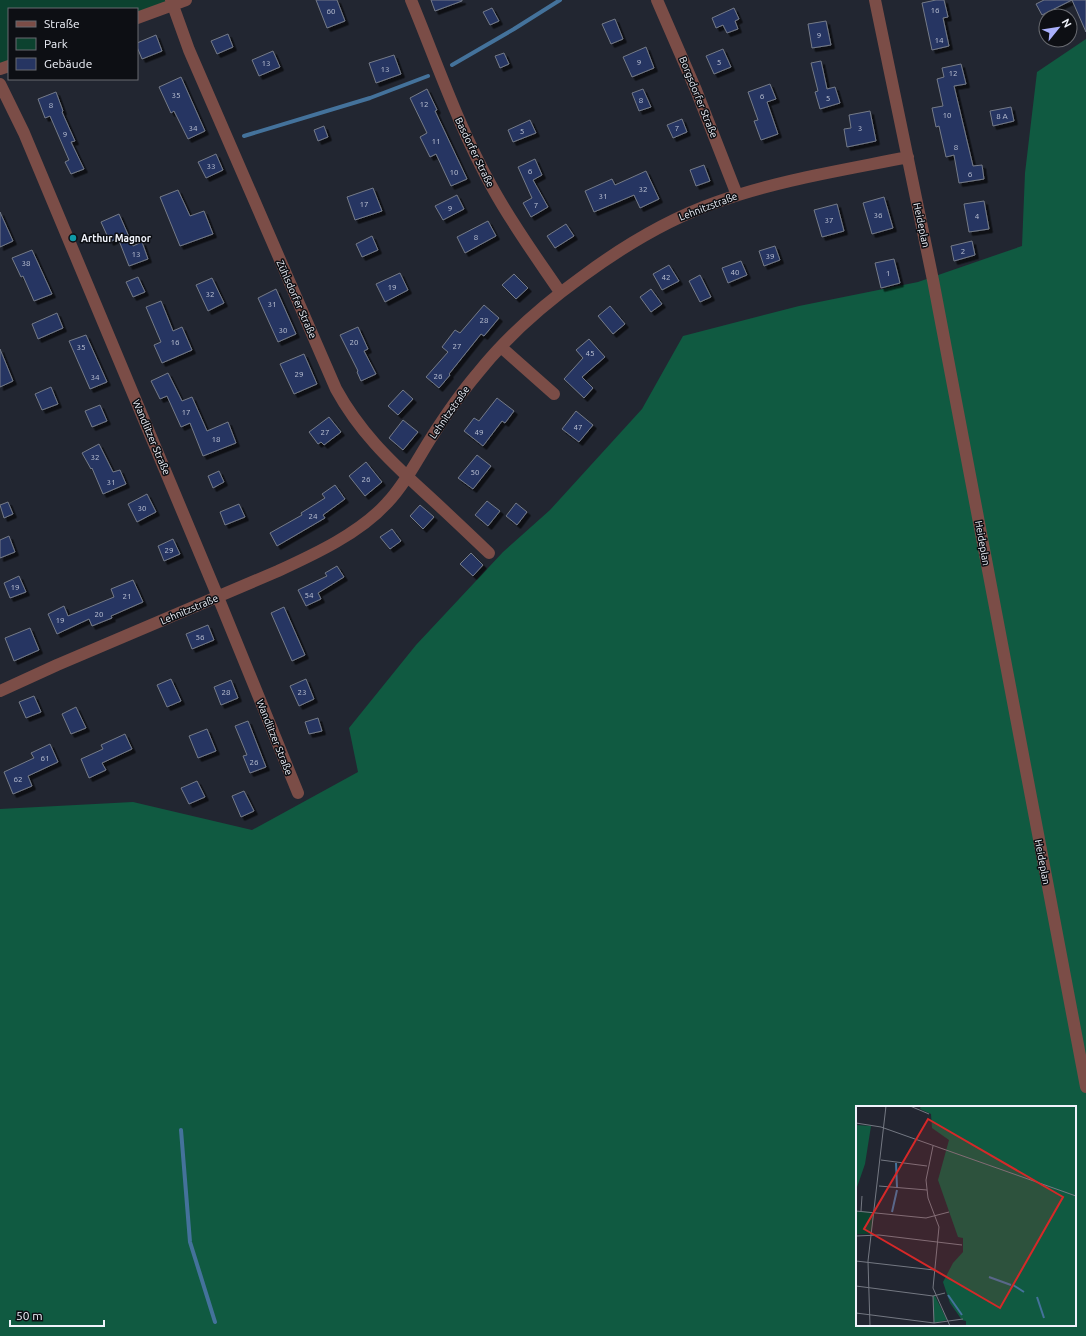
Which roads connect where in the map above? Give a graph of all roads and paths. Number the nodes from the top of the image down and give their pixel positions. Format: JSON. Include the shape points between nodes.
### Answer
{"nodes":[{"id":1,"x":186,"y":0,"type":"edge"},
{"id":2,"x":412,"y":0,"type":"edge"},
{"id":3,"x":657,"y":0,"type":"edge"},
{"id":4,"x":875,"y":0,"type":"edge"},
{"id":5,"x":172,"y":2,"type":"edge"},
{"id":6,"x":138,"y":18,"type":"edge"},
{"id":7,"x":0,"y":84,"type":"edge"},
{"id":8,"x":908,"y":157,"type":"junction"},
{"id":9,"x":737,"y":195,"type":"junction"},
{"id":10,"x":560,"y":292,"type":"junction"},
{"id":11,"x":501,"y":347,"type":"junction"},
{"id":12,"x":554,"y":394,"type":"dead end"},
{"id":13,"x":408,"y":477,"type":"junction"},
{"id":14,"x":489,"y":553,"type":"dead end"},
{"id":15,"x":218,"y":597,"type":"junction"},
{"id":16,"x":0,"y":691,"type":"edge"},
{"id":17,"x":298,"y":793,"type":"dead end"},
{"id":18,"x":1086,"y":1087,"type":"edge"}],
"edges":[{"from":1,"to":5,"type":"street"},
{"from":2,"to":10,"type":"street","name":"Basdorfer Straße","via":[[460,121],[492,188]]},
{"from":3,"to":9,"type":"street","name":"Borgsdorfer Straße"},
{"from":4,"to":8,"type":"street","name":"Heideplan"},
{"from":5,"to":6,"type":"street"},
{"from":5,"to":13,"type":"street","name":"Zühlsdorfer Straße","via":[[192,57],[336,389],[357,424]]},
{"from":7,"to":15,"type":"street","name":"Wandlitzer Straße","via":[[24,133]]},
{"from":8,"to":9,"type":"street","name":"Lehnitzstraße","via":[[790,181]]},
{"from":8,"to":18,"type":"street","name":"Heideplan"},
{"from":9,"to":10,"type":"street","name":"Lehnitzstraße","via":[[698,209],[651,231]]},
{"from":10,"to":11,"type":"street","name":"Lehnitzstraße"},
{"from":11,"to":12,"type":"street"},
{"from":11,"to":13,"type":"street","name":"Lehnitzstraße","via":[[477,373],[455,403]]},
{"from":13,"to":14,"type":"street","name":"Zühlsdorfer Straße"},
{"from":13,"to":15,"type":"street","name":"Lehnitzstraße","via":[[388,503],[339,540],[285,568]]},
{"from":15,"to":16,"type":"street","name":"Lehnitzstraße"},
{"from":15,"to":17,"type":"street","name":"Wandlitzer Straße"}]}
